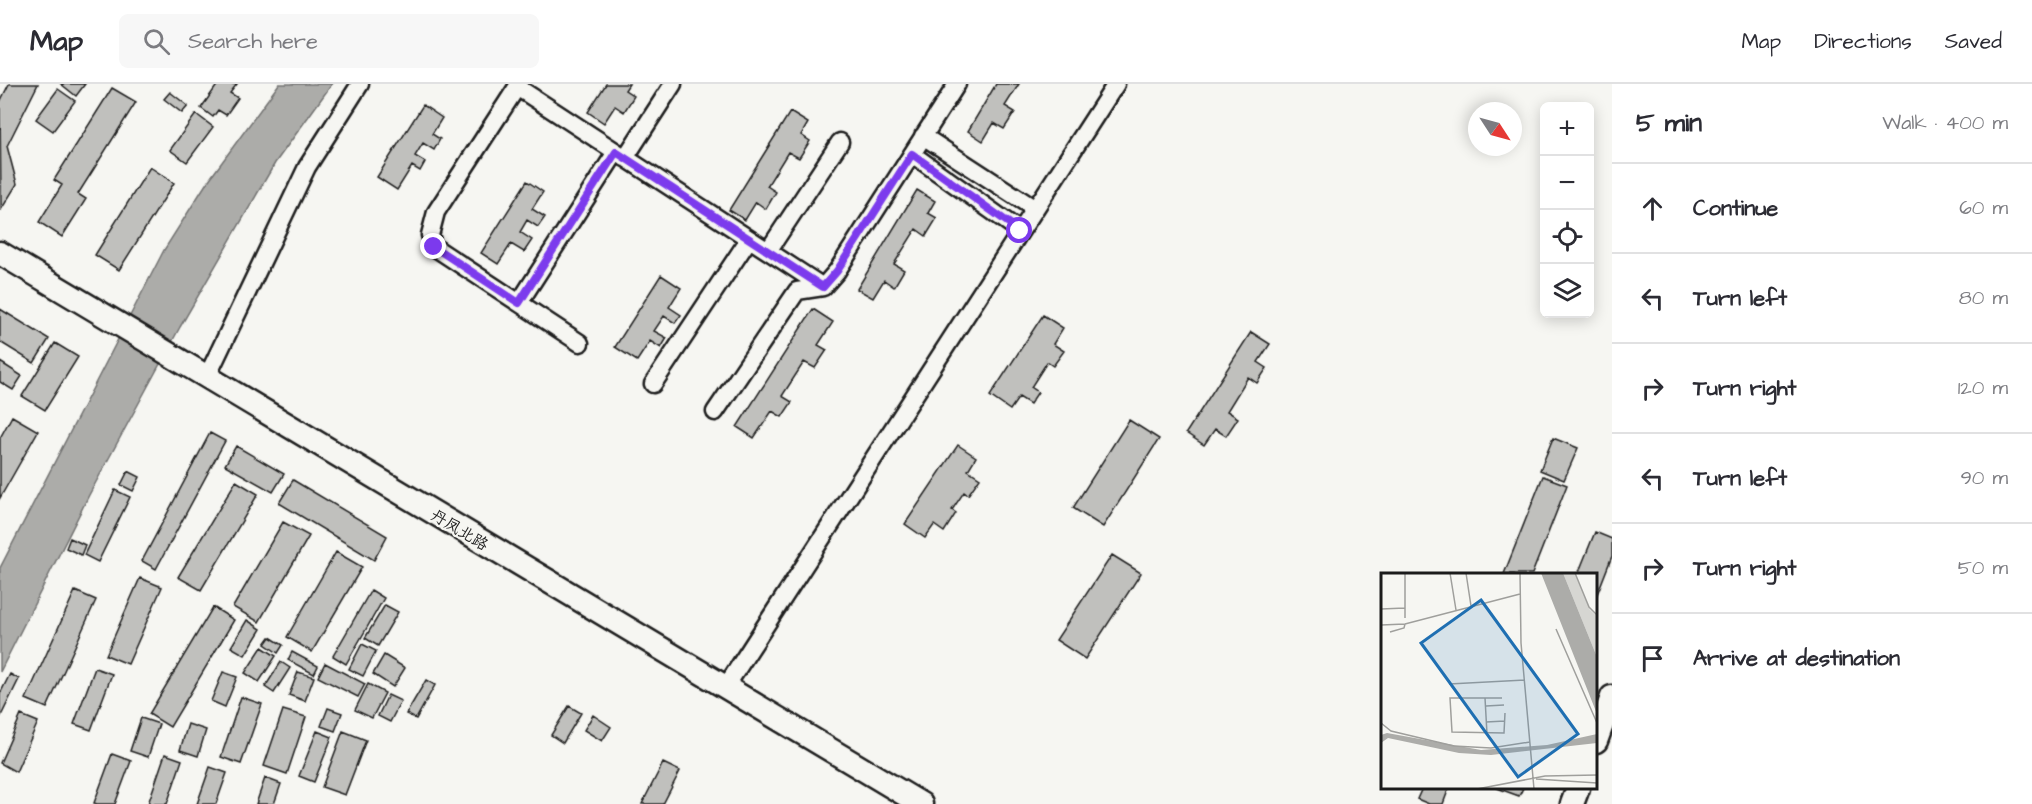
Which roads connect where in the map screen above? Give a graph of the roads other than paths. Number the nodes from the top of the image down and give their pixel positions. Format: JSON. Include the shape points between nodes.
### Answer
{"nodes":[{"id":1,"x":360,"y":84,"type":"edge"},
{"id":2,"x":673,"y":84,"type":"edge"},
{"id":3,"x":957,"y":84,"type":"edge"},
{"id":4,"x":1116,"y":84,"type":"edge"},
{"id":5,"x":518,"y":86,"type":"edge"},
{"id":6,"x":923,"y":136,"type":"junction"},
{"id":7,"x":840,"y":142,"type":"dead end"},
{"id":8,"x":912,"y":154,"type":"junction"},
{"id":9,"x":621,"y":155,"type":"junction"},
{"id":10,"x":1035,"y":209,"type":"junction"},
{"id":11,"x":1020,"y":231,"type":"junction"},
{"id":12,"x":749,"y":238,"type":"junction"},
{"id":13,"x":768,"y":251,"type":"junction"},
{"id":14,"x":0,"y":253,"type":"edge"},
{"id":15,"x":823,"y":287,"type":"junction"},
{"id":16,"x":519,"y":303,"type":"junction"},
{"id":17,"x":580,"y":343,"type":"dead end"},
{"id":18,"x":207,"y":377,"type":"junction"},
{"id":19,"x":653,"y":384,"type":"dead end"},
{"id":20,"x":715,"y":412,"type":"dead end"},
{"id":21,"x":725,"y":688,"type":"junction"},
{"id":22,"x":1612,"y":697,"type":"edge"},
{"id":23,"x":1597,"y":738,"type":"edge"},
{"id":24,"x":1578,"y":789,"type":"edge"},
{"id":25,"x":921,"y":804,"type":"edge"},
{"id":26,"x":1572,"y":804,"type":"edge"}],
"edges":[{"from":1,"to":18,"type":"street","via":[[307,167]]},
{"from":2,"to":9,"type":"street"},
{"from":3,"to":6,"type":"street"},
{"from":4,"to":10,"type":"street"},
{"from":5,"to":9,"type":"street"},
{"from":5,"to":16,"type":"street","via":[[436,212],[430,235],[434,247]]},
{"from":6,"to":8,"type":"street"},
{"from":6,"to":10,"type":"street"},
{"from":7,"to":13,"type":"street"},
{"from":8,"to":11,"type":"street"},
{"from":8,"to":15,"type":"street"},
{"from":9,"to":12,"type":"street"},
{"from":9,"to":16,"type":"street"},
{"from":10,"to":11,"type":"street"},
{"from":11,"to":21,"type":"street"},
{"from":12,"to":13,"type":"street"},
{"from":12,"to":19,"type":"street"},
{"from":13,"to":15,"type":"street"},
{"from":14,"to":18,"type":"main road","name":"丹凤北路"},
{"from":15,"to":20,"type":"street","via":[[797,291]]},
{"from":16,"to":17,"type":"street"},
{"from":18,"to":21,"type":"main road","name":"丹凤北路"},
{"from":21,"to":25,"type":"main road","name":"丹凤北路"},
{"from":22,"to":23,"type":"main road"},
{"from":24,"to":26,"type":"main road"}]}
